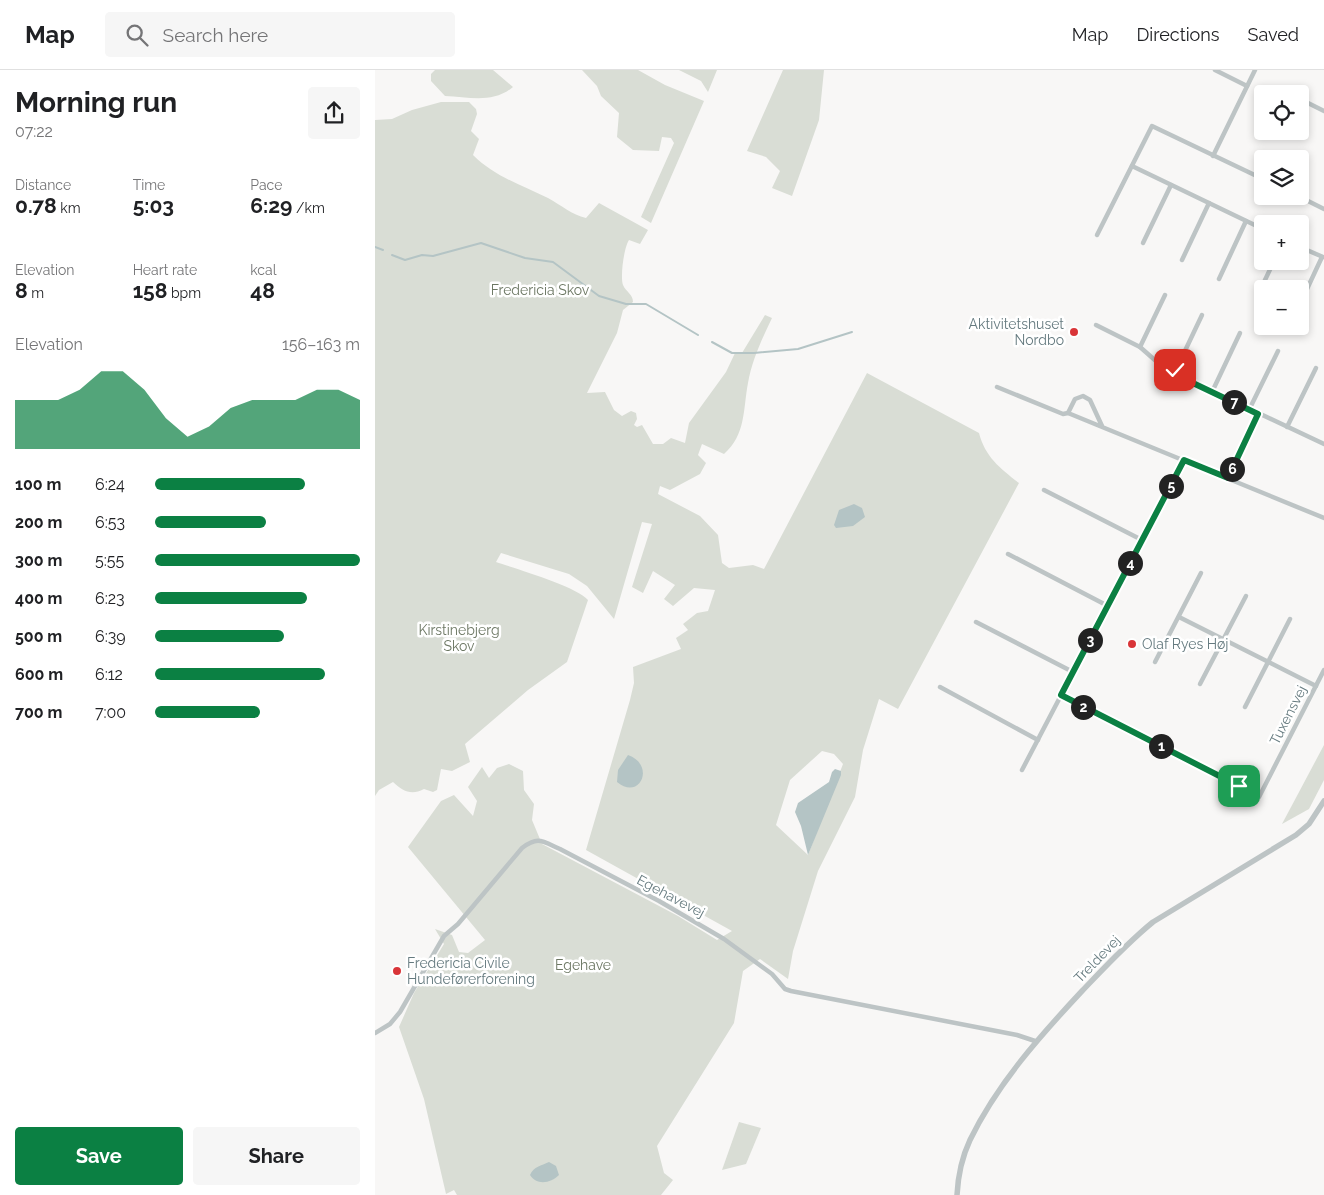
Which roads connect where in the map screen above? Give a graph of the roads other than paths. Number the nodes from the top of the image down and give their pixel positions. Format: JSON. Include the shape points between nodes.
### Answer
{"nodes":[{"id":1,"x":1215,"y":70,"type":"edge"},
{"id":2,"x":1255,"y":70,"type":"edge"},
{"id":3,"x":1247,"y":86,"type":"junction"},
{"id":4,"x":1309,"y":104,"type":"edge"},
{"id":5,"x":1324,"y":111,"type":"edge"},
{"id":6,"x":1213,"y":156,"type":"junction"},
{"id":7,"x":1132,"y":166,"type":"junction"},
{"id":8,"x":1254,"y":175,"type":"edge"},
{"id":9,"x":1171,"y":185,"type":"junction"},
{"id":10,"x":1309,"y":202,"type":"edge"},
{"id":11,"x":1209,"y":203,"type":"junction"},
{"id":12,"x":1324,"y":209,"type":"edge"},
{"id":13,"x":1246,"y":222,"type":"junction"},
{"id":14,"x":1254,"y":225,"type":"edge"},
{"id":15,"x":1097,"y":234,"type":"dead end"},
{"id":16,"x":1143,"y":243,"type":"dead end"},
{"id":17,"x":1309,"y":251,"type":"edge"},
{"id":18,"x":1323,"y":258,"type":"edge"},
{"id":19,"x":1182,"y":260,"type":"dead end"},
{"id":20,"x":1219,"y":279,"type":"dead end"},
{"id":21,"x":1309,"y":286,"type":"edge"},
{"id":22,"x":1165,"y":295,"type":"dead end"},
{"id":23,"x":1154,"y":300,"type":"dead end"},
{"id":24,"x":1161,"y":303,"type":"junction"},
{"id":25,"x":1202,"y":315,"type":"dead end"},
{"id":26,"x":1096,"y":325,"type":"dead end"},
{"id":27,"x":1239,"y":333,"type":"dead end"},
{"id":28,"x":1140,"y":347,"type":"junction"},
{"id":29,"x":1278,"y":351,"type":"dead end"},
{"id":30,"x":1316,"y":368,"type":"dead end"},
{"id":31,"x":1174,"y":374,"type":"junction"},
{"id":32,"x":997,"y":387,"type":"dead end"},
{"id":33,"x":1212,"y":392,"type":"junction"},
{"id":34,"x":1249,"y":410,"type":"junction"},
{"id":35,"x":1068,"y":413,"type":"junction"},
{"id":36,"x":1258,"y":414,"type":"junction"},
{"id":37,"x":1101,"y":426,"type":"junction"},
{"id":38,"x":1287,"y":427,"type":"junction"},
{"id":39,"x":1324,"y":444,"type":"edge"},
{"id":40,"x":1184,"y":460,"type":"junction"},
{"id":41,"x":1228,"y":478,"type":"junction"},
{"id":42,"x":1044,"y":490,"type":"dead end"},
{"id":43,"x":1324,"y":518,"type":"edge"},
{"id":44,"x":1142,"y":540,"type":"junction"},
{"id":45,"x":1008,"y":554,"type":"dead end"},
{"id":46,"x":1201,"y":574,"type":"dead end"},
{"id":47,"x":1246,"y":596,"type":"dead end"},
{"id":48,"x":1107,"y":606,"type":"junction"},
{"id":49,"x":1179,"y":617,"type":"junction"},
{"id":50,"x":1290,"y":619,"type":"dead end"},
{"id":51,"x":976,"y":622,"type":"dead end"},
{"id":52,"x":1223,"y":639,"type":"junction"},
{"id":53,"x":1155,"y":662,"type":"dead end"},
{"id":54,"x":1268,"y":662,"type":"junction"},
{"id":55,"x":1324,"y":670,"type":"edge"},
{"id":56,"x":1073,"y":672,"type":"junction"},
{"id":57,"x":1200,"y":684,"type":"dead end"},
{"id":58,"x":1316,"y":686,"type":"junction"},
{"id":59,"x":939,"y":687,"type":"dead end"},
{"id":60,"x":1061,"y":695,"type":"junction"},
{"id":61,"x":1245,"y":707,"type":"dead end"},
{"id":62,"x":1037,"y":740,"type":"junction"},
{"id":63,"x":1021,"y":770,"type":"dead end"},
{"id":64,"x":1324,"y":801,"type":"edge"},
{"id":65,"x":375,"y":1033,"type":"edge"},
{"id":66,"x":1035,"y":1041,"type":"junction"},
{"id":67,"x":957,"y":1195,"type":"edge"}],
"edges":[{"from":1,"to":3,"type":"street"},
{"from":2,"to":3,"type":"street"},
{"from":3,"to":6,"type":"street"},
{"from":4,"to":5,"type":"street"},
{"from":6,"to":7,"type":"street","via":[[1152,126]]},
{"from":6,"to":8,"type":"street"},
{"from":7,"to":9,"type":"street"},
{"from":7,"to":15,"type":"street"},
{"from":9,"to":11,"type":"street"},
{"from":9,"to":16,"type":"street"},
{"from":10,"to":12,"type":"street"},
{"from":11,"to":13,"type":"street"},
{"from":11,"to":19,"type":"street"},
{"from":13,"to":14,"type":"street"},
{"from":13,"to":20,"type":"street"},
{"from":17,"to":18,"type":"street"},
{"from":18,"to":21,"type":"street"},
{"from":22,"to":24,"type":"street"},
{"from":23,"to":24,"type":"street"},
{"from":24,"to":28,"type":"street"},
{"from":25,"to":31,"type":"street"},
{"from":26,"to":28,"type":"street"},
{"from":27,"to":33,"type":"street"},
{"from":28,"to":31,"type":"street"},
{"from":29,"to":34,"type":"street"},
{"from":30,"to":38,"type":"street"},
{"from":31,"to":33,"type":"street"},
{"from":32,"to":35,"type":"street","via":[[1063,414]]},
{"from":33,"to":34,"type":"street"},
{"from":34,"to":36,"type":"street"},
{"from":35,"to":37,"type":"street"},
{"from":35,"to":37,"type":"street","via":[[1075,399],[1080,396],[1087,398]]},
{"from":36,"to":38,"type":"street"},
{"from":36,"to":41,"type":"street"},
{"from":37,"to":40,"type":"street"},
{"from":38,"to":39,"type":"street"},
{"from":40,"to":41,"type":"street"},
{"from":40,"to":44,"type":"street"},
{"from":41,"to":43,"type":"street"},
{"from":42,"to":44,"type":"street"},
{"from":44,"to":48,"type":"street"},
{"from":45,"to":48,"type":"street"},
{"from":46,"to":49,"type":"street"},
{"from":47,"to":52,"type":"street"},
{"from":48,"to":56,"type":"street"},
{"from":49,"to":52,"type":"street"},
{"from":49,"to":53,"type":"street"},
{"from":50,"to":54,"type":"street"},
{"from":51,"to":56,"type":"street"},
{"from":52,"to":54,"type":"street"},
{"from":52,"to":57,"type":"street"},
{"from":54,"to":58,"type":"street"},
{"from":54,"to":61,"type":"street"},
{"from":55,"to":58,"type":"street","name":"Tuxensvej"},
{"from":56,"to":60,"type":"street"},
{"from":58,"to":60,"type":"street","name":"Tuxensvej","via":[[1259,797]]},
{"from":59,"to":62,"type":"street"},
{"from":60,"to":62,"type":"street"},
{"from":62,"to":63,"type":"street"},
{"from":64,"to":66,"type":"street","name":"Treldevej","via":[[1312,820],[1296,835],[1153,922]]},
{"from":65,"to":66,"type":"street","name":"Egehavevej","via":[[390,1024],[400,1012],[444,936],[459,924],[521,848],[533,840],[541,840],[697,922],[758,962],[785,989]]},
{"from":66,"to":67,"type":"street","name":"Treldevej","via":[[970,1140]]}]}
